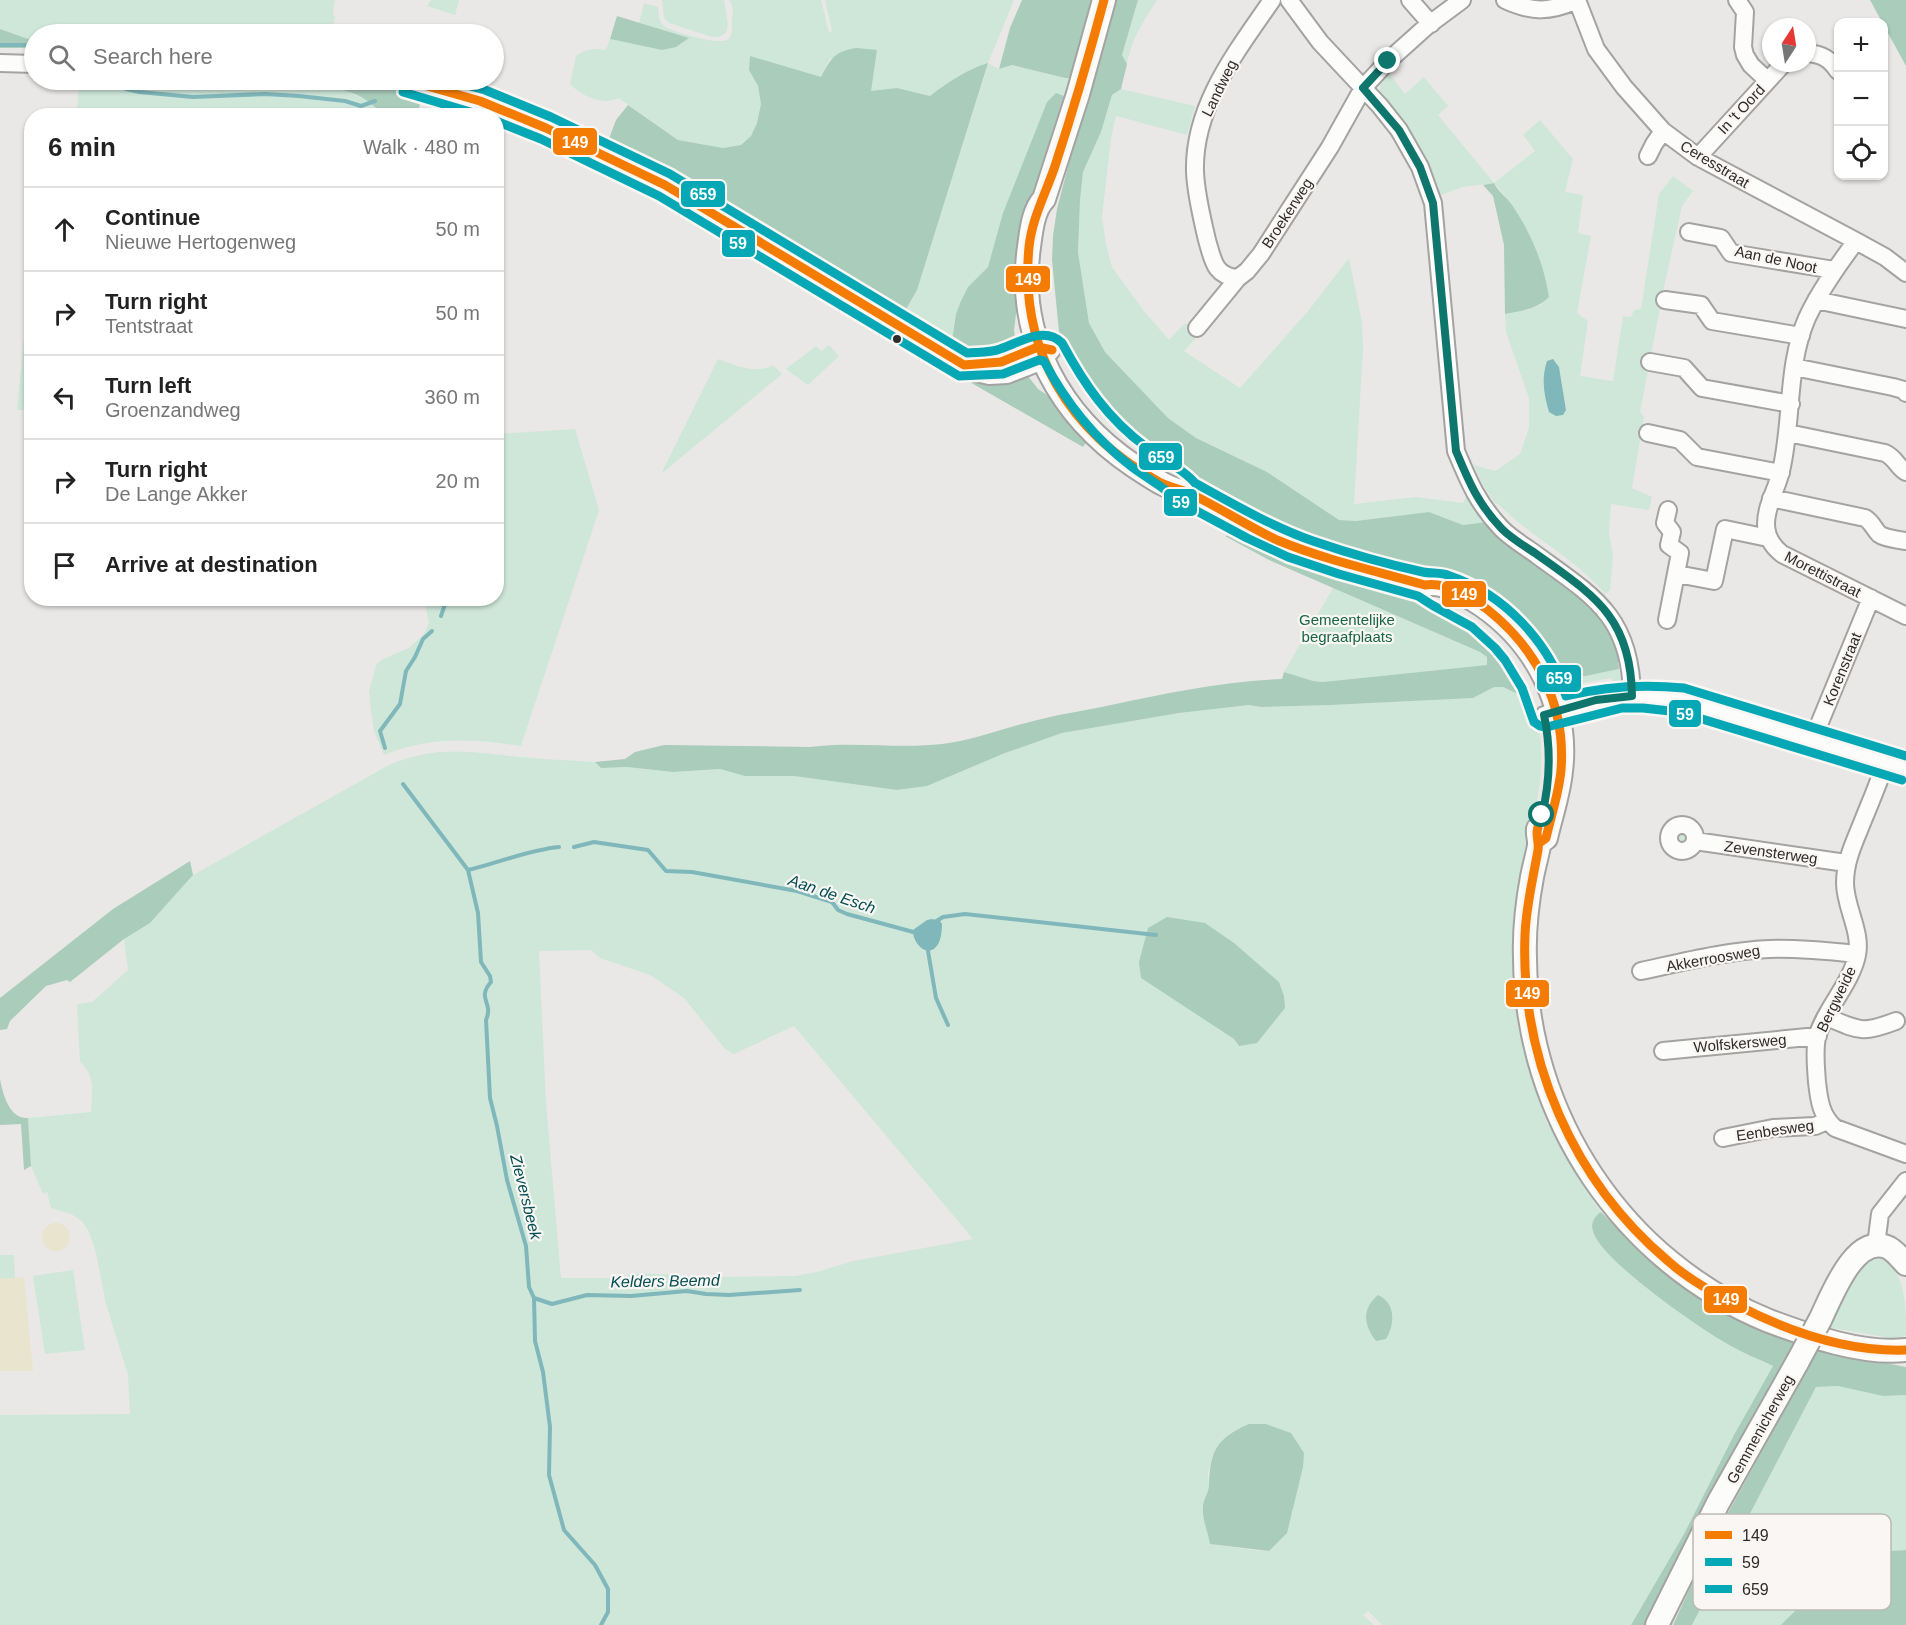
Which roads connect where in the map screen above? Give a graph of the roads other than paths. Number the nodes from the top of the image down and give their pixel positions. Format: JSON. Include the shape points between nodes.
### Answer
{"nodes":[{"id":1,"x":1104,"y":0,"type":"edge"},
{"id":2,"x":1272,"y":0,"type":"edge"},
{"id":3,"x":1289,"y":0,"type":"edge"},
{"id":4,"x":1410,"y":0,"type":"edge"},
{"id":5,"x":1462,"y":0,"type":"edge"},
{"id":6,"x":1505,"y":0,"type":"edge"},
{"id":7,"x":1578,"y":0,"type":"edge"},
{"id":8,"x":1737,"y":0,"type":"edge"},
{"id":9,"x":1431,"y":24,"type":"junction"},
{"id":10,"x":1816,"y":55,"type":"edge"},
{"id":11,"x":0,"y":63,"type":"edge"},
{"id":12,"x":24,"y":64,"type":"edge"},
{"id":13,"x":1834,"y":64,"type":"edge"},
{"id":14,"x":1775,"y":72,"type":"edge"},
{"id":15,"x":1767,"y":80,"type":"junction"},
{"id":16,"x":1363,"y":88,"type":"junction"},
{"id":17,"x":441,"y":90,"type":"edge"},
{"id":18,"x":497,"y":108,"type":"edge"},
{"id":19,"x":504,"y":111,"type":"edge"},
{"id":20,"x":1663,"y":131,"type":"junction"},
{"id":21,"x":1648,"y":156,"type":"dead end"},
{"id":22,"x":1698,"y":157,"type":"junction"},
{"id":23,"x":1689,"y":232,"type":"dead end"},
{"id":24,"x":1856,"y":241,"type":"junction"},
{"id":25,"x":1834,"y":270,"type":"junction"},
{"id":26,"x":1906,"y":273,"type":"edge"},
{"id":27,"x":1238,"y":278,"type":"junction"},
{"id":28,"x":1665,"y":300,"type":"dead end"},
{"id":29,"x":1816,"y":300,"type":"junction"},
{"id":30,"x":1906,"y":319,"type":"edge"},
{"id":31,"x":1197,"y":328,"type":"dead end"},
{"id":32,"x":1801,"y":336,"type":"junction"},
{"id":33,"x":1045,"y":353,"type":"junction"},
{"id":34,"x":1650,"y":362,"type":"dead end"},
{"id":35,"x":1794,"y":367,"type":"junction"},
{"id":36,"x":1906,"y":393,"type":"edge"},
{"id":37,"x":1791,"y":404,"type":"junction"},
{"id":38,"x":1648,"y":433,"type":"dead end"},
{"id":39,"x":1788,"y":433,"type":"junction"},
{"id":40,"x":1906,"y":472,"type":"edge"},
{"id":41,"x":1781,"y":473,"type":"junction"},
{"id":42,"x":1772,"y":498,"type":"junction"},
{"id":43,"x":1668,"y":510,"type":"dead end"},
{"id":44,"x":1768,"y":538,"type":"junction"},
{"id":45,"x":1905,"y":541,"type":"edge"},
{"id":46,"x":1677,"y":574,"type":"junction"},
{"id":47,"x":1871,"y":598,"type":"junction"},
{"id":48,"x":1906,"y":616,"type":"edge"},
{"id":49,"x":1667,"y":620,"type":"dead end"},
{"id":50,"x":1632,"y":696,"type":"junction"},
{"id":51,"x":1551,"y":713,"type":"junction"},
{"id":52,"x":1813,"y":739,"type":"junction"},
{"id":53,"x":1886,"y":762,"type":"junction"},
{"id":54,"x":1906,"y":769,"type":"edge"},
{"id":55,"x":1695,"y":841,"type":"dead end"},
{"id":56,"x":1846,"y":863,"type":"junction"},
{"id":57,"x":1857,"y":954,"type":"junction"},
{"id":58,"x":1641,"y":971,"type":"dead end"},
{"id":59,"x":1827,"y":1017,"type":"junction"},
{"id":60,"x":1896,"y":1021,"type":"dead end"},
{"id":61,"x":1818,"y":1036,"type":"junction"},
{"id":62,"x":1663,"y":1051,"type":"dead end"},
{"id":63,"x":1827,"y":1121,"type":"junction"},
{"id":64,"x":1723,"y":1138,"type":"dead end"},
{"id":65,"x":1906,"y":1154,"type":"edge"},
{"id":66,"x":1906,"y":1181,"type":"edge"},
{"id":67,"x":1876,"y":1245,"type":"junction"},
{"id":68,"x":1906,"y":1264,"type":"edge"},
{"id":69,"x":1906,"y":1350,"type":"edge"},
{"id":70,"x":1712,"y":1514,"type":"edge"},
{"id":71,"x":1693,"y":1553,"type":"edge"},
{"id":72,"x":1657,"y":1625,"type":"edge"}],
"edges":[{"from":1,"to":33,"type":"main road","via":[[1044,200],[1038,284]]},
{"from":2,"to":27,"type":"street","name":"Landweg","via":[[1212,95],[1196,149],[1198,199],[1213,260],[1218,271]]},
{"from":3,"to":16,"type":"street","via":[[1320,42]]},
{"from":4,"to":9,"type":"street"},
{"from":5,"to":9,"type":"street","name":"Broekerweg"},
{"from":6,"to":7,"type":"street","via":[[1534,10],[1551,10]]},
{"from":7,"to":20,"type":"street","name":"Ceresstraat","via":[[1596,49]]},
{"from":8,"to":15,"type":"street","via":[[1745,12],[1745,55]]},
{"from":9,"to":16,"type":"street","name":"Broekerweg"},
{"from":10,"to":13,"type":"street"},
{"from":11,"to":12,"type":"street"},
{"from":14,"to":15,"type":"street","name":"In 't Oord"},
{"from":15,"to":22,"type":"street","name":"In 't Oord"},
{"from":16,"to":27,"type":"street","name":"Broekerweg","via":[[1261,254]]},
{"from":16,"to":50,"type":"street","via":[[1399,130],[1420,167],[1433,203],[1456,451],[1472,488],[1503,531],[1597,599],[1615,622],[1627,656]]},
{"from":17,"to":18,"type":"street"},
{"from":19,"to":33,"type":"street","via":[[666,185],[964,365]]},
{"from":20,"to":21,"type":"street"},
{"from":20,"to":22,"type":"street","name":"Ceresstraat"},
{"from":22,"to":24,"type":"street","name":"Ceresstraat"},
{"from":23,"to":25,"type":"street","name":"Aan de Noot","via":[[1721,238],[1731,253]]},
{"from":24,"to":25,"type":"street","name":"Aan de Noot"},
{"from":24,"to":26,"type":"street","name":"Ceresstraat"},
{"from":25,"to":29,"type":"street","name":"Aan de Noot"},
{"from":27,"to":31,"type":"street","name":"Broekerweg"},
{"from":28,"to":32,"type":"street","via":[[1701,305],[1712,321]]},
{"from":29,"to":30,"type":"street"},
{"from":29,"to":32,"type":"street","name":"Aan de Noot"},
{"from":32,"to":35,"type":"street","name":"Aan de Noot"},
{"from":33,"to":51,"type":"main road","via":[[1095,418],[1129,450],[1187,492],[1292,546],[1425,585],[1481,618],[1506,643]]},
{"from":34,"to":37,"type":"street","via":[[1684,368],[1702,388]]},
{"from":35,"to":36,"type":"street"},
{"from":35,"to":37,"type":"street","name":"Aan de Noot"},
{"from":37,"to":39,"type":"street","name":"Aan de Noot"},
{"from":38,"to":41,"type":"street","via":[[1680,440],[1697,457]]},
{"from":39,"to":40,"type":"street","via":[[1885,453]]},
{"from":39,"to":41,"type":"street","name":"Aan de Noot"},
{"from":41,"to":42,"type":"street","name":"Aan de Noot"},
{"from":42,"to":44,"type":"street","name":"Aan de Noot","via":[[1766,525]]},
{"from":42,"to":45,"type":"street","via":[[1869,520],[1878,533]]},
{"from":43,"to":46,"type":"street","via":[[1665,523],[1672,531],[1669,545],[1680,553]]},
{"from":44,"to":46,"type":"street","via":[[1725,529],[1714,581]]},
{"from":44,"to":47,"type":"street","name":"Morettistraat","via":[[1782,554]]},
{"from":46,"to":49,"type":"street"},
{"from":47,"to":48,"type":"street","name":"Morettistraat"},
{"from":47,"to":52,"type":"street","name":"Korenstraat"},
{"from":50,"to":51,"type":"street","via":[[1596,700]]},
{"from":50,"to":52,"type":"street","via":[[1682,700]]},
{"from":51,"to":69,"type":"main road","via":[[1562,731],[1561,772],[1546,838],[1539,843],[1532,877],[1525,929],[1525,981],[1530,1024],[1544,1078],[1582,1160],[1616,1210],[1668,1262],[1720,1297],[1762,1318],[1821,1339]]},
{"from":52,"to":53,"type":"street"},
{"from":53,"to":54,"type":"street"},
{"from":53,"to":56,"type":"street","name":"Bergweide"},
{"from":55,"to":56,"type":"street","name":"Zevensterweg"},
{"from":56,"to":57,"type":"street","name":"Bergweide","via":[[1845,886],[1857,934]]},
{"from":57,"to":58,"type":"street","name":"Akkerroosweg","via":[[1769,949],[1725,953]]},
{"from":57,"to":59,"type":"street","name":"Bergweide"},
{"from":59,"to":60,"type":"street","via":[[1863,1031]]},
{"from":59,"to":61,"type":"street","name":"Bergweide"},
{"from":61,"to":62,"type":"street","name":"Wolfskersweg"},
{"from":61,"to":63,"type":"street","name":"Bergweide","via":[[1818,1090]]},
{"from":63,"to":64,"type":"street","name":"Eenbesweg"},
{"from":63,"to":65,"type":"street","via":[[1834,1128]]},
{"from":66,"to":67,"type":"street","via":[[1880,1214]]},
{"from":67,"to":68,"type":"main road","via":[[1890,1249]]},
{"from":67,"to":70,"type":"main road","name":"Gemmenicherweg","bridge":true,"via":[[1866,1247],[1856,1256]]},
{"from":71,"to":72,"type":"main road","name":"Gemmenicherweg","bridge":true}]}
